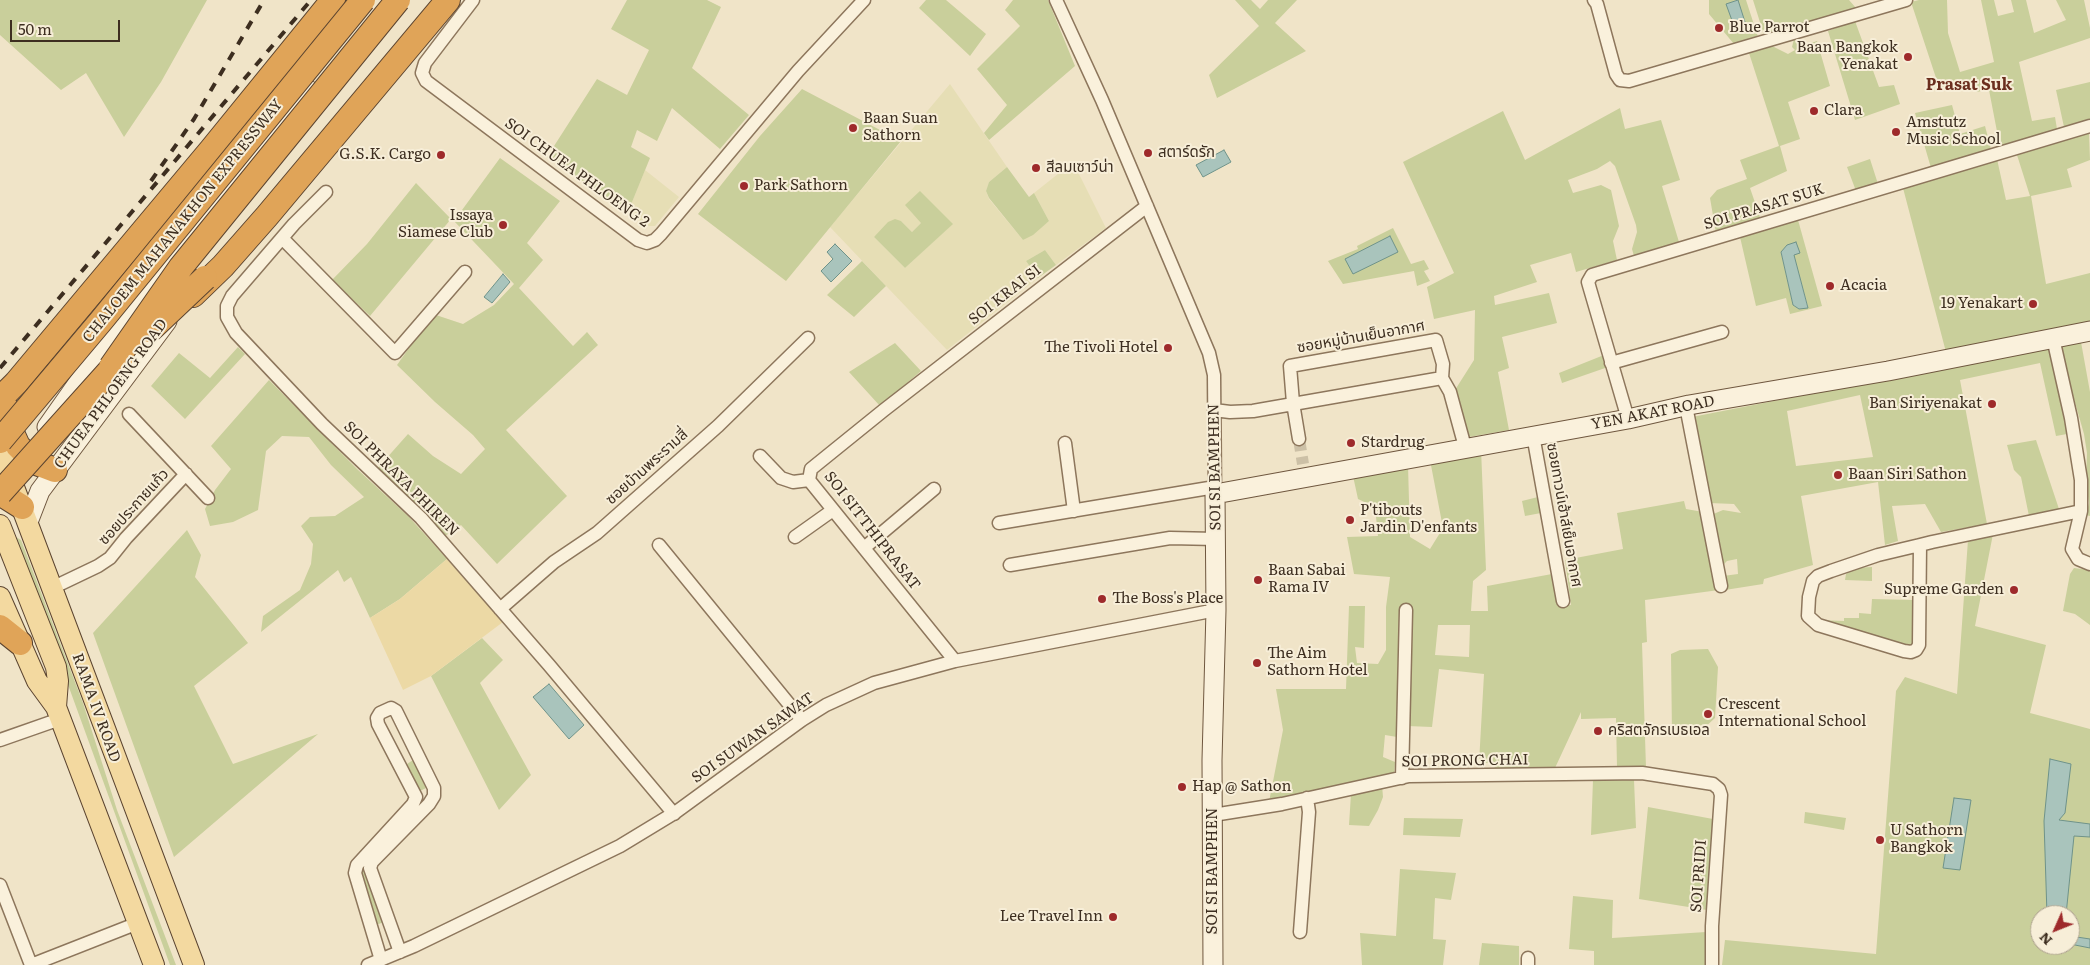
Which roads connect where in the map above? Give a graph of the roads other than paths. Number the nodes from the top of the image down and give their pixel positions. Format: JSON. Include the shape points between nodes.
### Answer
{"nodes":[{"id":1,"x":333,"y":0,"type":"edge"},
{"id":2,"x":363,"y":0,"type":"edge"},
{"id":3,"x":385,"y":0,"type":"edge"},
{"id":4,"x":398,"y":0,"type":"edge"},
{"id":5,"x":432,"y":0,"type":"edge"},
{"id":6,"x":448,"y":0,"type":"edge"},
{"id":7,"x":473,"y":0,"type":"edge"},
{"id":8,"x":864,"y":0,"type":"edge"},
{"id":9,"x":1056,"y":0,"type":"edge"},
{"id":10,"x":1594,"y":0,"type":"edge"},
{"id":11,"x":1906,"y":0,"type":"edge"},
{"id":12,"x":2090,"y":126,"type":"edge"},
{"id":13,"x":326,"y":192,"type":"dead end"},
{"id":14,"x":1146,"y":206,"type":"junction"},
{"id":15,"x":189,"y":232,"type":"junction"},
{"id":16,"x":282,"y":238,"type":"junction"},
{"id":17,"x":465,"y":272,"type":"dead end"},
{"id":18,"x":168,"y":319,"type":"junction"},
{"id":19,"x":2090,"y":330,"type":"edge"},
{"id":20,"x":1722,"y":332,"type":"dead end"},
{"id":21,"x":808,"y":338,"type":"dead end"},
{"id":22,"x":2053,"y":338,"type":"junction"},
{"id":23,"x":1611,"y":362,"type":"junction"},
{"id":24,"x":111,"y":367,"type":"junction"},
{"id":25,"x":1442,"y":378,"type":"junction"},
{"id":26,"x":11,"y":382,"type":"edge"},
{"id":27,"x":1293,"y":404,"type":"junction"},
{"id":28,"x":1686,"y":406,"type":"junction"},
{"id":29,"x":884,"y":410,"type":"joint"},
{"id":30,"x":1214,"y":410,"type":"junction"},
{"id":31,"x":129,"y":414,"type":"dead end"},
{"id":32,"x":1628,"y":419,"type":"junction"},
{"id":33,"x":1533,"y":435,"type":"junction"},
{"id":34,"x":1299,"y":439,"type":"tunnel mouth"},
{"id":35,"x":0,"y":441,"type":"edge"},
{"id":36,"x":1065,"y":443,"type":"dead end"},
{"id":37,"x":1465,"y":447,"type":"junction"},
{"id":38,"x":0,"y":450,"type":"edge"},
{"id":39,"x":27,"y":456,"type":"junction"},
{"id":40,"x":760,"y":456,"type":"dead end"},
{"id":41,"x":55,"y":470,"type":"junction"},
{"id":42,"x":186,"y":474,"type":"junction"},
{"id":43,"x":809,"y":480,"type":"junction"},
{"id":44,"x":934,"y":489,"type":"dead end"},
{"id":45,"x":1215,"y":490,"type":"junction"},
{"id":46,"x":9,"y":494,"type":"edge"},
{"id":47,"x":208,"y":498,"type":"dead end"},
{"id":48,"x":833,"y":510,"type":"junction"},
{"id":49,"x":1074,"y":511,"type":"junction"},
{"id":50,"x":2081,"y":511,"type":"junction"},
{"id":51,"x":999,"y":523,"type":"dead end"},
{"id":52,"x":0,"y":525,"type":"edge"},
{"id":53,"x":795,"y":537,"type":"dead end"},
{"id":54,"x":1216,"y":539,"type":"junction"},
{"id":55,"x":659,"y":545,"type":"dead end"},
{"id":56,"x":1920,"y":545,"type":"junction"},
{"id":57,"x":864,"y":548,"type":"junction"},
{"id":58,"x":1010,"y":564,"type":"dead end"},
{"id":59,"x":2090,"y":564,"type":"edge"},
{"id":60,"x":1721,"y":586,"type":"dead end"},
{"id":61,"x":52,"y":588,"type":"junction"},
{"id":62,"x":0,"y":597,"type":"edge"},
{"id":63,"x":1563,"y":601,"type":"dead end"},
{"id":64,"x":500,"y":609,"type":"junction"},
{"id":65,"x":1216,"y":610,"type":"junction"},
{"id":66,"x":1406,"y":610,"type":"dead end"},
{"id":67,"x":0,"y":627,"type":"edge"},
{"id":68,"x":20,"y":643,"type":"junction"},
{"id":69,"x":955,"y":661,"type":"junction"},
{"id":70,"x":58,"y":713,"type":"junction"},
{"id":71,"x":802,"y":720,"type":"junction"},
{"id":72,"x":0,"y":740,"type":"edge"},
{"id":73,"x":416,"y":751,"type":"junction"},
{"id":74,"x":398,"y":761,"type":"junction"},
{"id":75,"x":1402,"y":778,"type":"junction"},
{"id":76,"x":1719,"y":788,"type":"joint"},
{"id":77,"x":434,"y":796,"type":"junction"},
{"id":78,"x":416,"y":797,"type":"junction"},
{"id":79,"x":1307,"y":798,"type":"junction"},
{"id":80,"x":674,"y":814,"type":"junction"},
{"id":81,"x":1212,"y":814,"type":"junction"},
{"id":82,"x":365,"y":864,"type":"junction"},
{"id":83,"x":0,"y":885,"type":"edge"},
{"id":84,"x":138,"y":923,"type":"junction"},
{"id":85,"x":1300,"y":932,"type":"dead end"},
{"id":86,"x":400,"y":952,"type":"junction"},
{"id":87,"x":381,"y":960,"type":"junction"},
{"id":88,"x":154,"y":965,"type":"edge"},
{"id":89,"x":194,"y":965,"type":"edge"},
{"id":90,"x":368,"y":965,"type":"edge"},
{"id":91,"x":1213,"y":965,"type":"edge"},
{"id":92,"x":1712,"y":965,"type":"edge"}],
"edges":[{"from":1,"to":26,"type":"highway","via":[[211,150]]},
{"from":2,"to":35,"type":"highway","name":"CHALOEM MAHANAKHON EXPRESSWAY","bridge":true},
{"from":3,"to":15,"type":"street","name":"CHUEA PHLOENG ROAD"},
{"from":4,"to":24,"type":"highway","name":"CHALOEM MAHANAKHON EXPRESSWAY","bridge":true,"via":[[181,267]]},
{"from":5,"to":24,"type":"highway","name":"CHALOEM MAHANAKHON EXPRESSWAY","bridge":true,"via":[[204,278]]},
{"from":6,"to":18,"type":"highway","via":[[224,266]]},
{"from":7,"to":8,"type":"street","name":"SOI CHUEA PHLOENG 2","via":[[425,63],[422,73],[426,81],[638,240],[647,242],[662,234],[800,69]]},
{"from":9,"to":14,"type":"street","name":"SOI SI BAMPHEN"},
{"from":10,"to":11,"type":"street","via":[[1598,4],[1616,74],[1620,80],[1629,81]]},
{"from":12,"to":23,"type":"street","name":"SOI PRASAT SUK","via":[[1592,275],[1588,282]]},
{"from":13,"to":16,"type":"street","name":"SOI PHRAYA PHIREN"},
{"from":14,"to":29,"type":"street","name":"SOI KRAI SI"},
{"from":14,"to":30,"type":"street","name":"SOI SI BAMPHEN","via":[[1209,353],[1214,375]]},
{"from":15,"to":18,"type":"street","name":"CHUEA PHLOENG ROAD"},
{"from":15,"to":39,"type":"street","name":"CHUEA PHLOENG ROAD"},
{"from":16,"to":17,"type":"street","via":[[394,352]]},
{"from":16,"to":64,"type":"street","name":"SOI PHRAYA PHIREN","via":[[227,306],[227,317],[236,333],[332,433],[421,518]]},
{"from":18,"to":41,"type":"street","name":"CHUEA PHLOENG ROAD"},
{"from":19,"to":22,"type":"street","name":"YEN AKAT ROAD"},
{"from":20,"to":23,"type":"street"},
{"from":21,"to":64,"type":"street","name":"ซอยบ้านพระรามสี่","via":[[718,426],[604,527],[554,562]]},
{"from":22,"to":28,"type":"street","name":"YEN AKAT ROAD"},
{"from":22,"to":50,"type":"street","via":[[2071,418],[2081,480]]},
{"from":23,"to":32,"type":"street","name":"SOI PRASAT SUK"},
{"from":24,"to":46,"type":"highway","name":"CHALOEM MAHANAKHON EXPRESSWAY","bridge":true},
{"from":25,"to":27,"type":"street"},
{"from":25,"to":27,"type":"street","name":"ซอยหมู่บ้านเย็นอากาศ","via":[[1443,364],[1436,340],[1290,366]]},
{"from":25,"to":37,"type":"street","name":"ซอยหมู่บ้านเย็นอากาศ","via":[[1450,392]]},
{"from":26,"to":39,"type":"highway","via":[[9,426],[18,446]]},
{"from":27,"to":30,"type":"street","via":[[1253,411]]},
{"from":27,"to":34,"type":"street","name":"ซอยหมู่บ้านเย็นอากาศ"},
{"from":28,"to":32,"type":"street","name":"YEN AKAT ROAD"},
{"from":28,"to":60,"type":"street"},
{"from":29,"to":43,"type":"street","name":"SOI SITTHIPRASAT","via":[[811,469]]},
{"from":30,"to":45,"type":"street","name":"SOI SI BAMPHEN"},
{"from":31,"to":42,"type":"street","name":"ซอยประกายแก้ว"},
{"from":32,"to":33,"type":"street","name":"YEN AKAT ROAD"},
{"from":33,"to":37,"type":"street","name":"YEN AKAT ROAD"},
{"from":33,"to":63,"type":"street","name":"ซอยทาวน์เฮ้าส์เย็นอากาศ"},
{"from":36,"to":49,"type":"street"},
{"from":37,"to":45,"type":"street","name":"YEN AKAT ROAD","via":[[1304,471]]},
{"from":38,"to":46,"type":"main road","name":"RAMA IV ROAD"},
{"from":39,"to":41,"type":"highway"},
{"from":39,"to":46,"type":"street","name":"CHUEA PHLOENG ROAD"},
{"from":40,"to":43,"type":"street","via":[[781,478],[793,482]]},
{"from":41,"to":46,"type":"street","name":"CHUEA PHLOENG ROAD","via":[[34,504]]},
{"from":42,"to":47,"type":"street","name":"ซอยประกายแก้ว"},
{"from":42,"to":61,"type":"street","name":"ซอยประกายแก้ว","via":[[105,562]]},
{"from":43,"to":48,"type":"street","name":"SOI SITTHIPRASAT"},
{"from":44,"to":57,"type":"street"},
{"from":45,"to":49,"type":"street"},
{"from":45,"to":54,"type":"street","name":"SOI SI BAMPHEN"},
{"from":46,"to":61,"type":"main road","name":"RAMA IV ROAD"},
{"from":48,"to":53,"type":"street"},
{"from":48,"to":57,"type":"street","name":"SOI SITTHIPRASAT"},
{"from":49,"to":51,"type":"street"},
{"from":50,"to":56,"type":"street"},
{"from":50,"to":59,"type":"street","via":[[2072,550],[2078,559]]},
{"from":52,"to":70,"type":"main road","name":"RAMA IV ROAD","via":[[56,667]]},
{"from":54,"to":58,"type":"street","via":[[1170,538]]},
{"from":54,"to":65,"type":"street","name":"SOI SI BAMPHEN"},
{"from":55,"to":71,"type":"street"},
{"from":56,"to":56,"type":"street","via":[[1878,555],[1818,576],[1813,581],[1808,616],[1818,625],[1904,651],[1916,650],[1919,644]]},
{"from":57,"to":69,"type":"street","name":"SOI SITTHIPRASAT"},
{"from":61,"to":89,"type":"main road","name":"RAMA IV ROAD"},
{"from":62,"to":68,"type":"main road","name":"RAMA IV ROAD"},
{"from":64,"to":80,"type":"street","name":"SOI PHRAYA PHIREN"},
{"from":65,"to":69,"type":"street","name":"SOI SUWAN SAWAT"},
{"from":65,"to":81,"type":"street","name":"SOI SI BAMPHEN"},
{"from":66,"to":75,"type":"street"},
{"from":67,"to":68,"type":"highway"},
{"from":68,"to":70,"type":"main road","name":"RAMA IV ROAD","via":[[37,682]]},
{"from":69,"to":71,"type":"street","name":"SOI SUWAN SAWAT","via":[[874,683]]},
{"from":70,"to":72,"type":"street"},
{"from":70,"to":84,"type":"main road","name":"RAMA IV ROAD"},
{"from":71,"to":80,"type":"street","name":"SOI SUWAN SAWAT"},
{"from":73,"to":74,"type":"street"},
{"from":73,"to":74,"type":"street","via":[[396,711],[386,709],[377,718],[378,724]]},
{"from":73,"to":77,"type":"street","via":[[434,788]]},
{"from":74,"to":78,"type":"street"},
{"from":75,"to":76,"type":"street","name":"SOI PRONG CHAI","via":[[1642,773],[1704,782]]},
{"from":75,"to":79,"type":"street","name":"SOI PRONG CHAI"},
{"from":76,"to":92,"type":"street","name":"SOI PRIDI"},
{"from":77,"to":78,"type":"street"},
{"from":77,"to":82,"type":"street","via":[[372,862]]},
{"from":78,"to":82,"type":"street"},
{"from":79,"to":81,"type":"street","name":"SOI PRONG CHAI"},
{"from":79,"to":85,"type":"street","via":[[1309,812]]},
{"from":80,"to":86,"type":"street","name":"SOI SUWAN SAWAT","via":[[616,848]]},
{"from":81,"to":91,"type":"street","name":"SOI SI BAMPHEN"},
{"from":82,"to":86,"type":"street","via":[[372,874]]},
{"from":82,"to":87,"type":"street","via":[[355,873]]},
{"from":83,"to":84,"type":"street","via":[[31,965]]},
{"from":84,"to":88,"type":"main road","name":"RAMA IV ROAD"},
{"from":86,"to":87,"type":"street","name":"SOI SUWAN SAWAT"},
{"from":87,"to":90,"type":"street","name":"SOI SUWAN SAWAT"}]}
